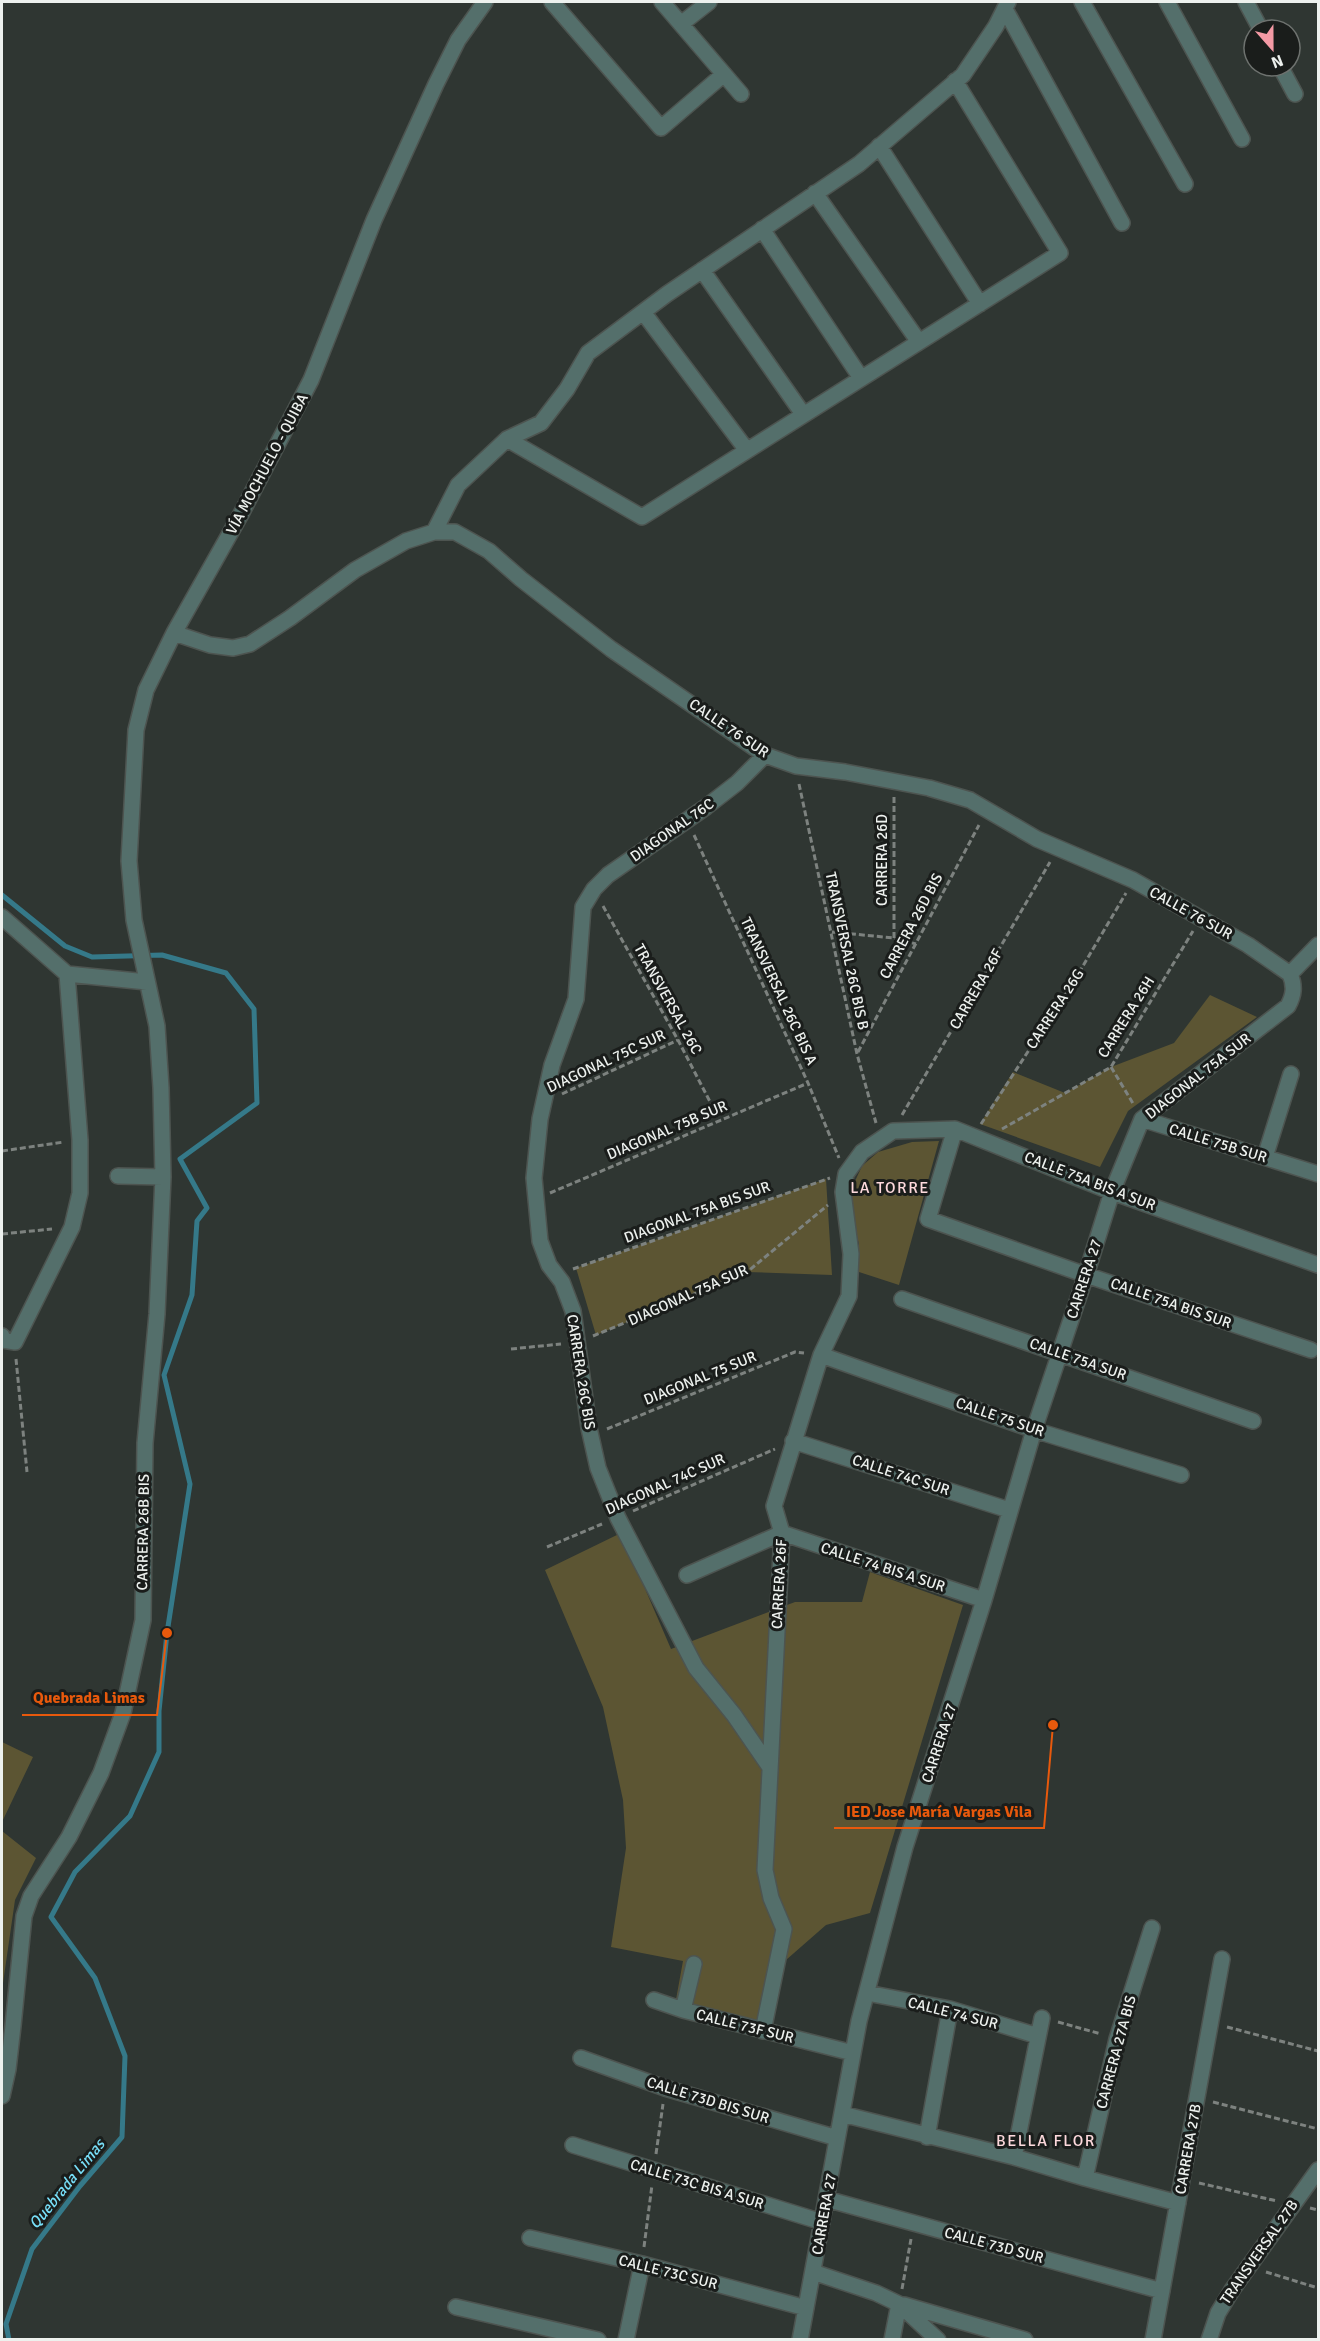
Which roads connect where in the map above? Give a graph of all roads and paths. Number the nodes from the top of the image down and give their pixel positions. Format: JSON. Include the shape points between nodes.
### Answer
{"nodes":[{"id":1,"x":485,"y":2,"type":"edge"},
{"id":2,"x":552,"y":2,"type":"edge"},
{"id":3,"x":662,"y":2,"type":"edge"},
{"id":4,"x":709,"y":2,"type":"edge"},
{"id":5,"x":1082,"y":2,"type":"edge"},
{"id":6,"x":1167,"y":2,"type":"edge"},
{"id":7,"x":1245,"y":2,"type":"edge"},
{"id":8,"x":1006,"y":5,"type":"edge"},
{"id":9,"x":1254,"y":18,"type":"edge"},
{"id":10,"x":681,"y":24,"type":"junction"},
{"id":11,"x":724,"y":74,"type":"junction"},
{"id":12,"x":1286,"y":78,"type":"edge"},
{"id":13,"x":955,"y":81,"type":"junction"},
{"id":14,"x":741,"y":94,"type":"dead end"},
{"id":15,"x":1295,"y":94,"type":"dead end"},
{"id":16,"x":1242,"y":138,"type":"dead end"},
{"id":17,"x":879,"y":146,"type":"junction"},
{"id":18,"x":1185,"y":184,"type":"dead end"},
{"id":19,"x":815,"y":194,"type":"junction"},
{"id":20,"x":1122,"y":223,"type":"dead end"},
{"id":21,"x":762,"y":229,"type":"junction"},
{"id":22,"x":702,"y":270,"type":"junction"},
{"id":23,"x":980,"y":304,"type":"junction"},
{"id":24,"x":642,"y":312,"type":"junction"},
{"id":25,"x":919,"y":342,"type":"junction"},
{"id":26,"x":861,"y":378,"type":"junction"},
{"id":27,"x":803,"y":414,"type":"junction"},
{"id":28,"x":507,"y":439,"type":"junction"},
{"id":29,"x":746,"y":449,"type":"junction"},
{"id":30,"x":434,"y":532,"type":"junction"},
{"id":31,"x":174,"y":633,"type":"junction"},
{"id":32,"x":765,"y":755,"type":"junction"},
{"id":33,"x":796,"y":766,"type":"junction"},
{"id":34,"x":894,"y":782,"type":"junction"},
{"id":35,"x":987,"y":811,"type":"junction"},
{"id":36,"x":687,"y":820,"type":"junction"},
{"id":37,"x":1059,"y":848,"type":"junction"},
{"id":38,"x":1133,"y":880,"type":"junction"},
{"id":39,"x":594,"y":889,"type":"junction"},
{"id":40,"x":583,"y":907,"type":"joint"},
{"id":41,"x":2,"y":917,"type":"edge"},
{"id":42,"x":1200,"y":919,"type":"junction"},
{"id":43,"x":831,"y":932,"type":"junction"},
{"id":44,"x":894,"y":938,"type":"junction"},
{"id":45,"x":138,"y":944,"type":"joint"},
{"id":46,"x":916,"y":944,"type":"junction"},
{"id":47,"x":1318,"y":945,"type":"edge"},
{"id":48,"x":67,"y":974,"type":"junction"},
{"id":49,"x":1290,"y":974,"type":"junction"},
{"id":50,"x":145,"y":975,"type":"junction"},
{"id":51,"x":678,"y":1040,"type":"junction"},
{"id":52,"x":857,"y":1054,"type":"junction"},
{"id":53,"x":1111,"y":1067,"type":"junction"},
{"id":54,"x":1291,"y":1074,"type":"dead end"},
{"id":55,"x":808,"y":1083,"type":"junction"},
{"id":56,"x":544,"y":1103,"type":"junction"},
{"id":57,"x":1142,"y":1119,"type":"junction"},
{"id":58,"x":720,"y":1121,"type":"junction"},
{"id":59,"x":956,"y":1129,"type":"junction"},
{"id":60,"x":886,"y":1135,"type":"junction"},
{"id":61,"x":979,"y":1137,"type":"junction"},
{"id":62,"x":80,"y":1140,"type":"junction"},
{"id":63,"x":2,"y":1151,"type":"edge"},
{"id":64,"x":1265,"y":1157,"type":"junction"},
{"id":65,"x":846,"y":1174,"type":"junction"},
{"id":66,"x":1318,"y":1174,"type":"edge"},
{"id":67,"x":118,"y":1176,"type":"dead end"},
{"id":68,"x":163,"y":1177,"type":"junction"},
{"id":69,"x":843,"y":1192,"type":"junction"},
{"id":70,"x":1112,"y":1192,"type":"junction"},
{"id":71,"x":536,"y":1199,"type":"junction"},
{"id":72,"x":72,"y":1227,"type":"junction"},
{"id":73,"x":2,"y":1234,"type":"edge"},
{"id":74,"x":1318,"y":1265,"type":"edge"},
{"id":75,"x":557,"y":1275,"type":"junction"},
{"id":76,"x":1086,"y":1275,"type":"junction"},
{"id":77,"x":902,"y":1299,"type":"dead end"},
{"id":78,"x":8,"y":1339,"type":"edge"},
{"id":79,"x":578,"y":1343,"type":"junction"},
{"id":80,"x":511,"y":1349,"type":"dead end"},
{"id":81,"x":1311,"y":1350,"type":"dead end"},
{"id":82,"x":1060,"y":1352,"type":"junction"},
{"id":83,"x":820,"y":1355,"type":"junction"},
{"id":84,"x":1253,"y":1421,"type":"dead end"},
{"id":85,"x":1034,"y":1430,"type":"junction"},
{"id":86,"x":591,"y":1436,"type":"junction"},
{"id":87,"x":793,"y":1441,"type":"junction"},
{"id":88,"x":27,"y":1473,"type":"dead end"},
{"id":89,"x":1181,"y":1475,"type":"dead end"},
{"id":90,"x":1009,"y":1510,"type":"junction"},
{"id":91,"x":618,"y":1518,"type":"junction"},
{"id":92,"x":782,"y":1533,"type":"junction"},
{"id":93,"x":547,"y":1547,"type":"dead end"},
{"id":94,"x":687,"y":1575,"type":"dead end"},
{"id":95,"x":984,"y":1600,"type":"junction"},
{"id":96,"x":769,"y":1766,"type":"junction"},
{"id":97,"x":1152,"y":1928,"type":"dead end"},
{"id":98,"x":1222,"y":1959,"type":"dead end"},
{"id":99,"x":694,"y":1964,"type":"dead end"},
{"id":100,"x":867,"y":1993,"type":"junction"},
{"id":101,"x":654,"y":2000,"type":"dead end"},
{"id":102,"x":683,"y":2010,"type":"junction"},
{"id":103,"x":950,"y":2010,"type":"junction"},
{"id":104,"x":1042,"y":2018,"type":"joint"},
{"id":105,"x":1211,"y":2023,"type":"junction"},
{"id":106,"x":763,"y":2031,"type":"junction"},
{"id":107,"x":1038,"y":2036,"type":"junction"},
{"id":108,"x":1117,"y":2038,"type":"junction"},
{"id":109,"x":1318,"y":2050,"type":"edge"},
{"id":110,"x":853,"y":2053,"type":"junction"},
{"id":111,"x":581,"y":2058,"type":"dead end"},
{"id":112,"x":2,"y":2096,"type":"edge"},
{"id":113,"x":1197,"y":2098,"type":"junction"},
{"id":114,"x":842,"y":2114,"type":"junction"},
{"id":115,"x":1318,"y":2129,"type":"edge"},
{"id":116,"x":927,"y":2137,"type":"junction"},
{"id":117,"x":837,"y":2138,"type":"junction"},
{"id":118,"x":573,"y":2145,"type":"dead end"},
{"id":119,"x":1014,"y":2157,"type":"junction"},
{"id":120,"x":1318,"y":2170,"type":"edge"},
{"id":121,"x":1084,"y":2178,"type":"junction"},
{"id":122,"x":1182,"y":2179,"type":"junction"},
{"id":123,"x":826,"y":2199,"type":"junction"},
{"id":124,"x":1178,"y":2203,"type":"junction"},
{"id":125,"x":1292,"y":2204,"type":"junction"},
{"id":126,"x":1318,"y":2210,"type":"edge"},
{"id":127,"x":822,"y":2222,"type":"junction"},
{"id":128,"x":913,"y":2222,"type":"junction"},
{"id":129,"x":530,"y":2238,"type":"dead end"},
{"id":130,"x":642,"y":2264,"type":"junction"},
{"id":131,"x":1248,"y":2267,"type":"junction"},
{"id":132,"x":813,"y":2272,"type":"junction"},
{"id":133,"x":1318,"y":2289,"type":"edge"},
{"id":134,"x":1162,"y":2291,"type":"junction"},
{"id":135,"x":899,"y":2304,"type":"junction"},
{"id":136,"x":456,"y":2307,"type":"dead end"},
{"id":137,"x":806,"y":2308,"type":"junction"},
{"id":138,"x":598,"y":2340,"type":"edge"},
{"id":139,"x":626,"y":2340,"type":"edge"},
{"id":140,"x":800,"y":2340,"type":"edge"},
{"id":141,"x":892,"y":2340,"type":"edge"},
{"id":142,"x":938,"y":2340,"type":"edge"},
{"id":143,"x":1025,"y":2340,"type":"edge"},
{"id":144,"x":1153,"y":2340,"type":"edge"},
{"id":145,"x":1209,"y":2340,"type":"edge"}],
"edges":[{"from":1,"to":31,"type":"street","name":"VÍA MOCHUELO - QUIBA","via":[[458,40],[436,84],[374,220],[311,380]]},
{"from":2,"to":11,"type":"street","via":[[661,128]]},
{"from":3,"to":10,"type":"street"},
{"from":4,"to":10,"type":"street"},
{"from":5,"to":18,"type":"street"},
{"from":6,"to":16,"type":"street"},
{"from":7,"to":9,"type":"street"},
{"from":8,"to":13,"type":"street","via":[[963,75]]},
{"from":8,"to":20,"type":"street"},
{"from":10,"to":11,"type":"street"},
{"from":11,"to":14,"type":"street"},
{"from":12,"to":15,"type":"street"},
{"from":13,"to":17,"type":"street"},
{"from":13,"to":23,"type":"street","via":[[1060,253]]},
{"from":17,"to":19,"type":"street"},
{"from":17,"to":23,"type":"street"},
{"from":19,"to":21,"type":"street"},
{"from":19,"to":25,"type":"street"},
{"from":21,"to":22,"type":"street"},
{"from":21,"to":26,"type":"street"},
{"from":22,"to":24,"type":"street"},
{"from":22,"to":27,"type":"street"},
{"from":23,"to":25,"type":"street"},
{"from":24,"to":28,"type":"street","via":[[588,353],[541,423]]},
{"from":24,"to":29,"type":"street"},
{"from":25,"to":26,"type":"street"},
{"from":26,"to":27,"type":"street"},
{"from":27,"to":29,"type":"street"},
{"from":28,"to":29,"type":"street","via":[[642,517]]},
{"from":28,"to":30,"type":"street","via":[[458,485]]},
{"from":30,"to":31,"type":"street","name":"CALLE 76 SUR","via":[[406,541],[355,570],[250,644],[233,648],[210,645]]},
{"from":30,"to":32,"type":"street","name":"CALLE 76 SUR","via":[[455,532],[489,550],[611,650]]},
{"from":31,"to":45,"type":"street","name":"VÍA MOCHUELO - QUIBA","via":[[146,690],[136,730],[129,861]]},
{"from":32,"to":33,"type":"street","name":"CALLE 76 SUR"},
{"from":32,"to":36,"type":"street","name":"DIAGONAL 76C","via":[[737,783]]},
{"from":33,"to":34,"type":"street","name":"CALLE 76 SUR"},
{"from":33,"to":43,"type":"path","name":"TRANSVERSAL 26C BIS B"},
{"from":34,"to":35,"type":"street","name":"CALLE 76 SUR","via":[[970,800]]},
{"from":34,"to":44,"type":"path","name":"CARRERA 26D"},
{"from":35,"to":37,"type":"street","name":"CALLE 76 SUR"},
{"from":35,"to":46,"type":"path","name":"CARRERA 26D BIS"},
{"from":36,"to":39,"type":"street","name":"DIAGONAL 76C"},
{"from":36,"to":55,"type":"path","name":"TRANSVERSAL 26C BIS A"},
{"from":37,"to":38,"type":"street","name":"CALLE 76 SUR"},
{"from":37,"to":60,"type":"path","name":"CARRERA 26F"},
{"from":38,"to":42,"type":"street","name":"CALLE 76 SUR"},
{"from":38,"to":61,"type":"path","name":"CARRERA 26G"},
{"from":39,"to":40,"type":"street","name":"DIAGONAL 76C"},
{"from":39,"to":51,"type":"path","name":"TRANSVERSAL 26C"},
{"from":40,"to":56,"type":"street","name":"CARRERA 26C BIS","via":[[576,999],[552,1065]]},
{"from":41,"to":48,"type":"street"},
{"from":42,"to":49,"type":"street","name":"CALLE 76 SUR"},
{"from":42,"to":53,"type":"path","name":"CARRERA 26H"},
{"from":43,"to":44,"type":"path"},
{"from":43,"to":52,"type":"path","name":"TRANSVERSAL 26C BIS B"},
{"from":44,"to":46,"type":"path"},
{"from":45,"to":50,"type":"street","name":"CARRERA 26B BIS"},
{"from":46,"to":52,"type":"path","name":"CARRERA 26D BIS"},
{"from":47,"to":49,"type":"street"},
{"from":48,"to":50,"type":"street"},
{"from":48,"to":62,"type":"street"},
{"from":49,"to":57,"type":"street","name":"DIAGONAL 75A SUR","via":[[1293,996],[1288,1006]]},
{"from":50,"to":68,"type":"street","name":"CARRERA 26B BIS","via":[[157,1026]]},
{"from":51,"to":56,"type":"path","name":"DIAGONAL 75C SUR"},
{"from":51,"to":58,"type":"path","name":"TRANSVERSAL 26C"},
{"from":52,"to":60,"type":"path","name":"TRANSVERSAL 26C BIS B"},
{"from":53,"to":57,"type":"path"},
{"from":53,"to":61,"type":"path","name":"CARRERA 26H"},
{"from":54,"to":64,"type":"street"},
{"from":55,"to":58,"type":"path","name":"DIAGONAL 75B SUR"},
{"from":55,"to":65,"type":"path","name":"TRANSVERSAL 26C BIS A"},
{"from":56,"to":71,"type":"street","name":"CARRERA 26C BIS","via":[[534,1178]]},
{"from":57,"to":64,"type":"street","name":"CALLE 75B SUR"},
{"from":57,"to":70,"type":"street","name":"DIAGONAL 75A SUR"},
{"from":58,"to":71,"type":"path","name":"DIAGONAL 75B SUR"},
{"from":59,"to":60,"type":"street","name":"CALLE 75A BIS A SUR"},
{"from":59,"to":61,"type":"street","name":"CALLE 75A BIS A SUR"},
{"from":59,"to":76,"type":"street","name":"CALLE 75A BIS SUR","via":[[928,1219]]},
{"from":60,"to":65,"type":"street","name":"CARRERA 26F","via":[[862,1152]]},
{"from":61,"to":70,"type":"street","name":"CALLE 75A BIS A SUR"},
{"from":62,"to":63,"type":"path"},
{"from":62,"to":72,"type":"street","via":[[80,1193]]},
{"from":64,"to":66,"type":"street","name":"CALLE 75B SUR"},
{"from":65,"to":69,"type":"street","name":"CARRERA 26F"},
{"from":65,"to":75,"type":"path","name":"DIAGONAL 75A BIS SUR"},
{"from":67,"to":68,"type":"street"},
{"from":68,"to":112,"type":"street","name":"CARRERA 26B BIS","via":[[157,1314],[145,1443],[143,1620],[123,1713],[101,1773],[69,1837],[31,1896],[24,1916]]},
{"from":69,"to":79,"type":"path","name":"DIAGONAL 75A SUR","via":[[747,1272]]},
{"from":69,"to":83,"type":"street","name":"CARRERA 26F","via":[[851,1254],[849,1296]]},
{"from":70,"to":74,"type":"street","name":"CALLE 75A BIS A SUR"},
{"from":70,"to":76,"type":"street","name":"CARRERA 27"},
{"from":71,"to":75,"type":"street","name":"CARRERA 26C BIS","via":[[540,1241]]},
{"from":72,"to":73,"type":"path"},
{"from":72,"to":78,"type":"street"},
{"from":75,"to":79,"type":"street","name":"CARRERA 26C BIS","via":[[573,1311]]},
{"from":76,"to":81,"type":"street","name":"CALLE 75A BIS SUR"},
{"from":76,"to":82,"type":"street","name":"CARRERA 27"},
{"from":77,"to":82,"type":"street","name":"CALLE 75A SUR"},
{"from":78,"to":88,"type":"path"},
{"from":79,"to":80,"type":"path","name":"DIAGONAL 75A SUR"},
{"from":79,"to":86,"type":"street","name":"CARRERA 26C BIS"},
{"from":82,"to":84,"type":"street","name":"CALLE 75A SUR"},
{"from":82,"to":85,"type":"street","name":"CARRERA 27"},
{"from":83,"to":85,"type":"street","name":"CALLE 75 SUR"},
{"from":83,"to":86,"type":"path","name":"DIAGONAL 75 SUR","via":[[795,1352]]},
{"from":83,"to":87,"type":"street","name":"CARRERA 26F"},
{"from":85,"to":89,"type":"street","name":"CALLE 75 SUR"},
{"from":85,"to":90,"type":"street","name":"CARRERA 27"},
{"from":86,"to":91,"type":"street","name":"CARRERA 26C BIS","via":[[598,1468]]},
{"from":87,"to":90,"type":"street","name":"CALLE 74C SUR"},
{"from":87,"to":91,"type":"path","name":"DIAGONAL 74C SUR"},
{"from":87,"to":92,"type":"street","name":"CARRERA 26F","via":[[774,1506]]},
{"from":90,"to":95,"type":"street","name":"CARRERA 27"},
{"from":91,"to":93,"type":"path","name":"DIAGONAL 74C SUR"},
{"from":91,"to":96,"type":"street","name":"CARRERA 26C BIS","via":[[696,1668]]},
{"from":92,"to":94,"type":"street"},
{"from":92,"to":95,"type":"street","name":"CALLE 74 BIS A SUR"},
{"from":92,"to":96,"type":"street","name":"CARRERA 26F"},
{"from":95,"to":100,"type":"street","name":"CARRERA 27","via":[[905,1847]]},
{"from":96,"to":106,"type":"street","name":"CARRERA 26F","via":[[765,1870],[784,1929]]},
{"from":97,"to":108,"type":"street","name":"CARRERA 27A BIS"},
{"from":98,"to":105,"type":"street","name":"CARRERA 27B"},
{"from":99,"to":102,"type":"street","name":"CALLE 73F SUR"},
{"from":100,"to":103,"type":"street","name":"CALLE 74 SUR"},
{"from":100,"to":110,"type":"street","name":"CARRERA 27"},
{"from":101,"to":102,"type":"street"},
{"from":102,"to":106,"type":"street","name":"CALLE 73F SUR"},
{"from":103,"to":107,"type":"street","name":"CALLE 74 SUR"},
{"from":103,"to":116,"type":"street"},
{"from":104,"to":107,"type":"street"},
{"from":104,"to":108,"type":"path"},
{"from":105,"to":109,"type":"path"},
{"from":105,"to":113,"type":"street","name":"CARRERA 27B"},
{"from":106,"to":110,"type":"street","name":"CALLE 73F SUR"},
{"from":107,"to":119,"type":"street"},
{"from":108,"to":121,"type":"street","name":"CARRERA 27A BIS"},
{"from":110,"to":114,"type":"street","name":"CARRERA 27"},
{"from":111,"to":117,"type":"street","name":"CALLE 73D BIS SUR","via":[[665,2088]]},
{"from":113,"to":115,"type":"path"},
{"from":113,"to":122,"type":"street","name":"CARRERA 27B"},
{"from":114,"to":116,"type":"street"},
{"from":114,"to":117,"type":"street","name":"CARRERA 27"},
{"from":116,"to":119,"type":"street"},
{"from":117,"to":123,"type":"street","name":"CARRERA 27"},
{"from":118,"to":127,"type":"street","name":"CALLE 73C BIS A SUR"},
{"from":119,"to":121,"type":"street"},
{"from":120,"to":125,"type":"street","name":"TRANSVERSAL 27B"},
{"from":121,"to":124,"type":"street"},
{"from":122,"to":124,"type":"street","name":"CARRERA 27B"},
{"from":122,"to":125,"type":"path"},
{"from":123,"to":127,"type":"street","name":"CARRERA 27"},
{"from":123,"to":128,"type":"street","name":"CALLE 73D SUR"},
{"from":124,"to":134,"type":"street","name":"CARRERA 27B"},
{"from":125,"to":126,"type":"path"},
{"from":125,"to":131,"type":"street","name":"TRANSVERSAL 27B"},
{"from":127,"to":132,"type":"street","name":"CARRERA 27"},
{"from":128,"to":134,"type":"street","name":"CALLE 73D SUR"},
{"from":128,"to":135,"type":"path"},
{"from":129,"to":130,"type":"street","name":"CALLE 73C SUR"},
{"from":130,"to":137,"type":"street","name":"CALLE 73C SUR"},
{"from":130,"to":139,"type":"street"},
{"from":131,"to":133,"type":"path"},
{"from":131,"to":145,"type":"street","name":"TRANSVERSAL 27B","via":[[1218,2313]]},
{"from":132,"to":135,"type":"street"},
{"from":132,"to":137,"type":"street","name":"CARRERA 27"},
{"from":134,"to":144,"type":"street","name":"CARRERA 27B"},
{"from":135,"to":141,"type":"street"},
{"from":135,"to":142,"type":"street"},
{"from":135,"to":143,"type":"street"},
{"from":136,"to":138,"type":"street"},
{"from":137,"to":140,"type":"street","name":"CARRERA 27"}]}
